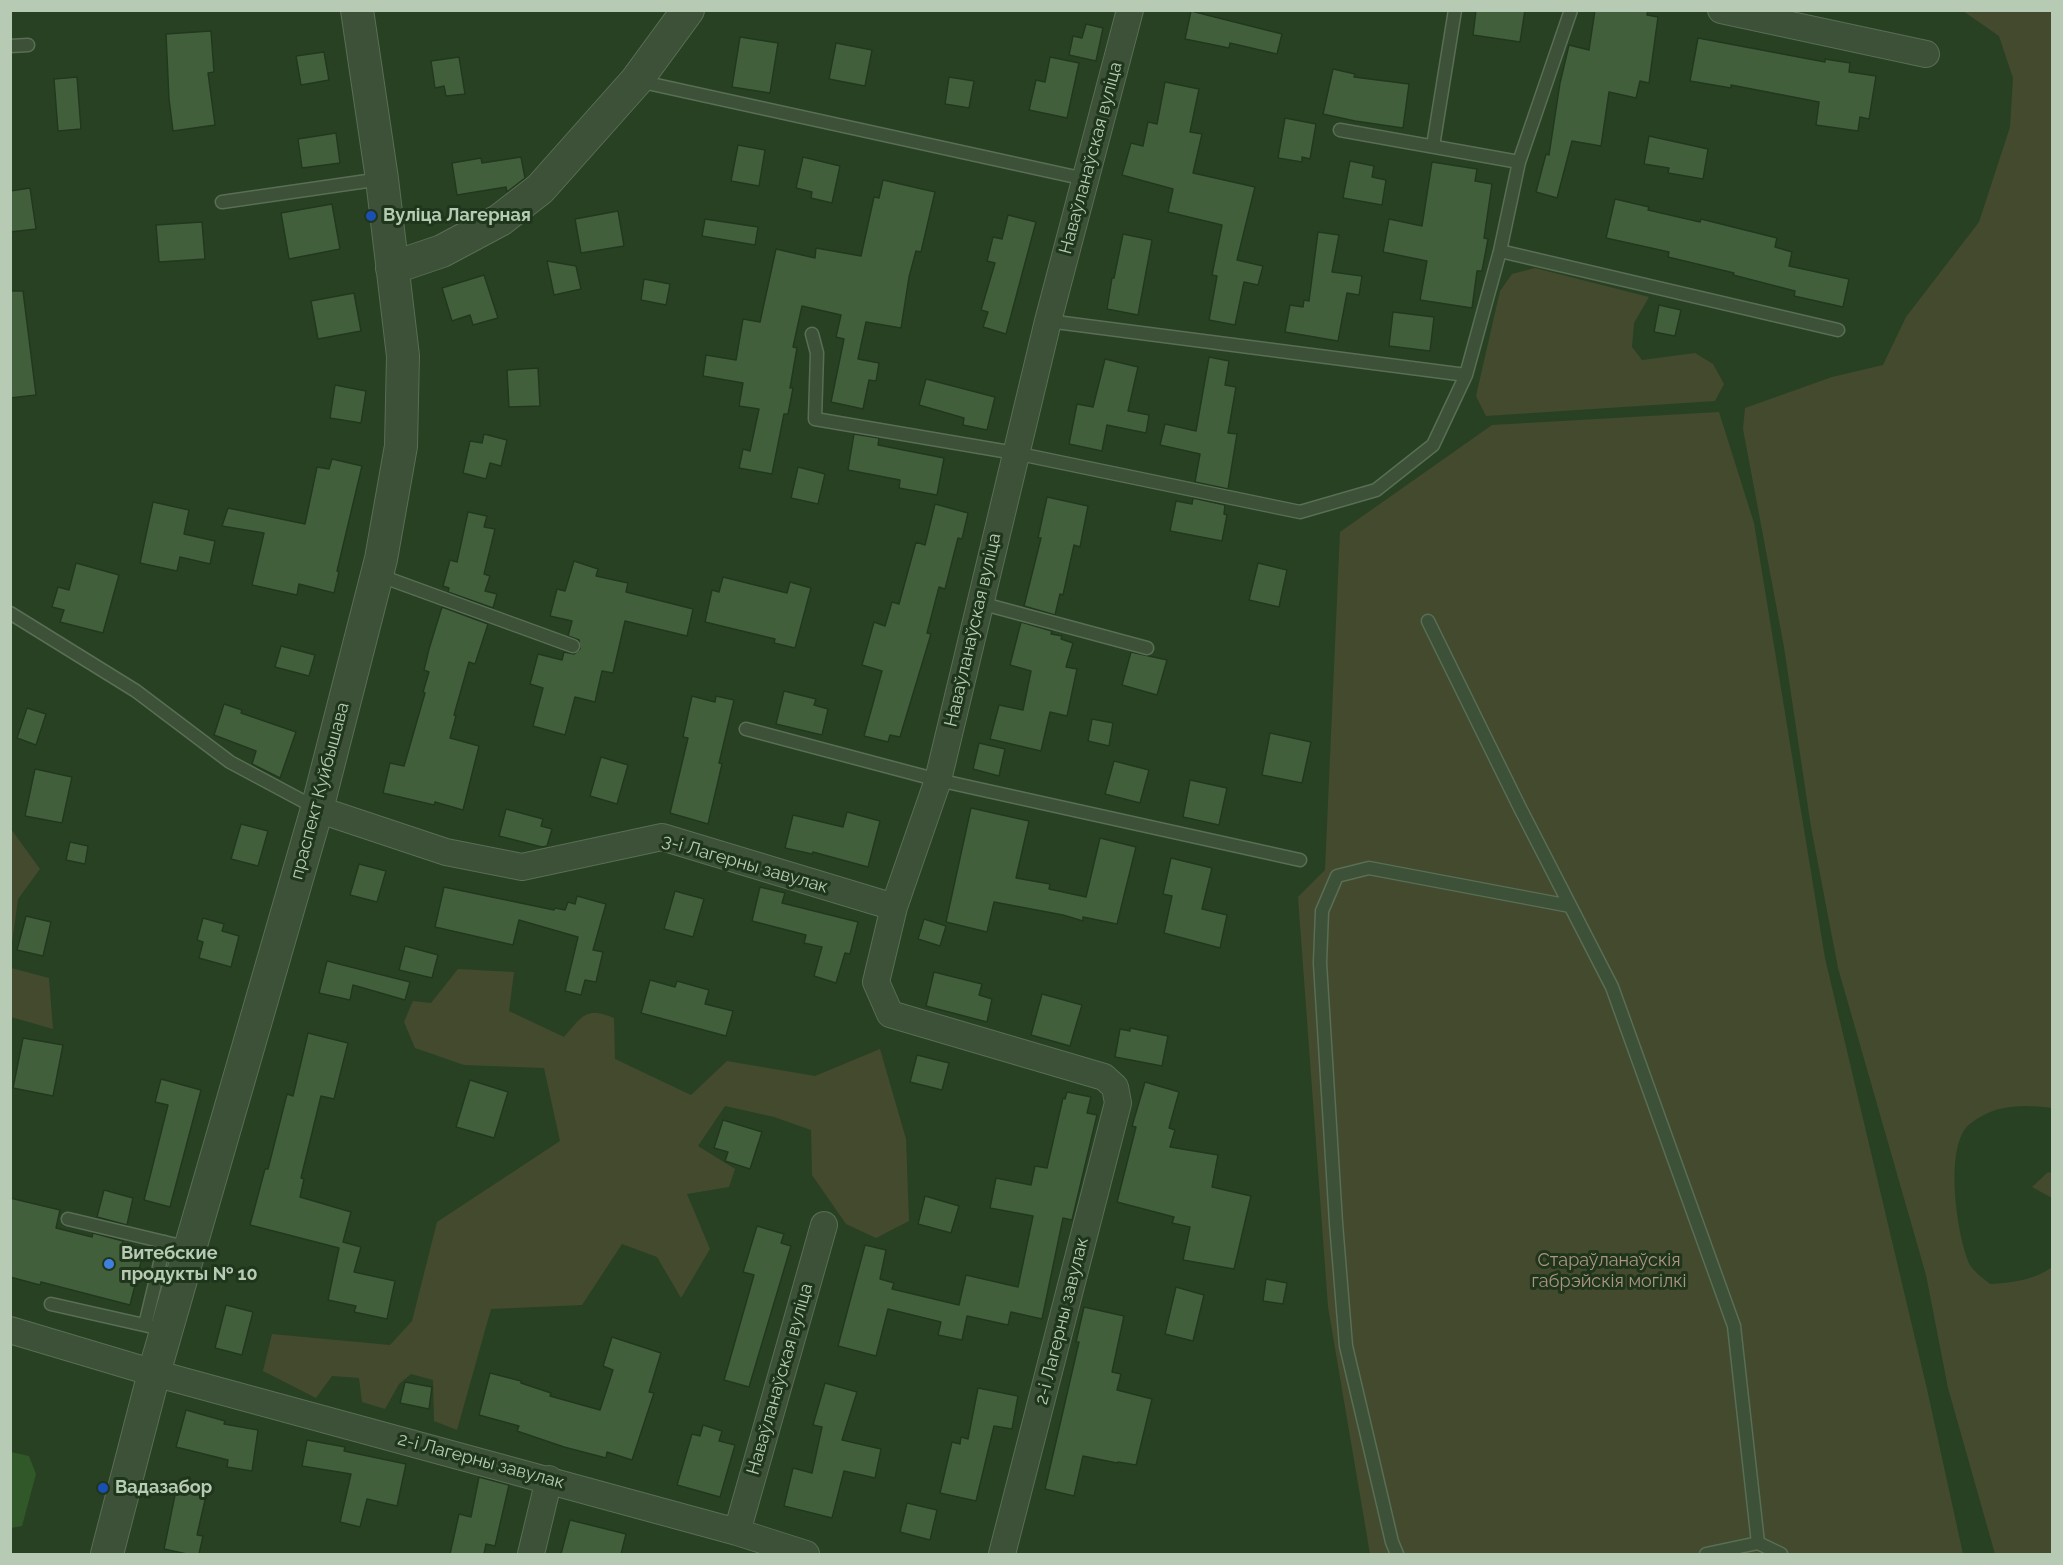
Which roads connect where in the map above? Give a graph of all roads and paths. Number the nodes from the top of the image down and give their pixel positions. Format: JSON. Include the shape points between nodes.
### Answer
{"nodes":[{"id":1,"x":357,"y":10,"type":"edge"},
{"id":2,"x":688,"y":10,"type":"edge"},
{"id":3,"x":1130,"y":10,"type":"edge"},
{"id":4,"x":1455,"y":10,"type":"edge"},
{"id":5,"x":1571,"y":10,"type":"edge"},
{"id":6,"x":1721,"y":10,"type":"edge"},
{"id":7,"x":28,"y":45,"type":"dead end"},
{"id":8,"x":10,"y":46,"type":"edge"},
{"id":9,"x":1926,"y":54,"type":"dead end"},
{"id":10,"x":636,"y":81,"type":"junction"},
{"id":11,"x":1340,"y":130,"type":"dead end"},
{"id":12,"x":1433,"y":146,"type":"junction"},
{"id":13,"x":1519,"y":162,"type":"junction"},
{"id":14,"x":382,"y":179,"type":"junction"},
{"id":15,"x":1085,"y":179,"type":"junction"},
{"id":16,"x":222,"y":202,"type":"dead end"},
{"id":17,"x":1500,"y":251,"type":"junction"},
{"id":18,"x":392,"y":268,"type":"junction"},
{"id":19,"x":1048,"y":321,"type":"junction"},
{"id":20,"x":1838,"y":330,"type":"dead end"},
{"id":21,"x":812,"y":334,"type":"dead end"},
{"id":22,"x":1466,"y":375,"type":"junction"},
{"id":23,"x":1015,"y":453,"type":"junction"},
{"id":24,"x":377,"y":574,"type":"junction"},
{"id":25,"x":980,"y":603,"type":"junction"},
{"id":26,"x":10,"y":613,"type":"edge"},
{"id":27,"x":1428,"y":621,"type":"dead end"},
{"id":28,"x":573,"y":646,"type":"dead end"},
{"id":29,"x":1147,"y":648,"type":"dead end"},
{"id":30,"x":746,"y":729,"type":"dead end"},
{"id":31,"x":938,"y":780,"type":"junction"},
{"id":32,"x":317,"y":809,"type":"junction"},
{"id":33,"x":1300,"y":860,"type":"dead end"},
{"id":34,"x":1570,"y":906,"type":"junction"},
{"id":35,"x":894,"y":907,"type":"junction"},
{"id":36,"x":1115,"y":1088,"type":"joint"},
{"id":37,"x":68,"y":1218,"type":"dead end"},
{"id":38,"x":824,"y":1225,"type":"dead end"},
{"id":39,"x":178,"y":1245,"type":"junction"},
{"id":40,"x":51,"y":1304,"type":"dead end"},
{"id":41,"x":156,"y":1328,"type":"junction"},
{"id":42,"x":10,"y":1330,"type":"edge"},
{"id":43,"x":154,"y":1373,"type":"junction"},
{"id":44,"x":549,"y":1479,"type":"junction"},
{"id":45,"x":737,"y":1532,"type":"junction"},
{"id":46,"x":1758,"y":1543,"type":"junction"},
{"id":47,"x":107,"y":1554,"type":"edge"},
{"id":48,"x":531,"y":1554,"type":"edge"},
{"id":49,"x":806,"y":1554,"type":"edge"},
{"id":50,"x":1002,"y":1554,"type":"edge"},
{"id":51,"x":1397,"y":1554,"type":"edge"},
{"id":52,"x":1706,"y":1554,"type":"edge"},
{"id":53,"x":1780,"y":1554,"type":"edge"}],
"edges":[{"from":1,"to":14,"type":"street","name":"праспект Куйбышава"},
{"from":2,"to":10,"type":"street"},
{"from":3,"to":15,"type":"street","name":"Наваўланаўская вуліца"},
{"from":4,"to":12,"type":"lane"},
{"from":5,"to":13,"type":"lane"},
{"from":6,"to":9,"type":"street"},
{"from":7,"to":8,"type":"lane"},
{"from":10,"to":15,"type":"lane"},
{"from":10,"to":18,"type":"street","via":[[540,189],[500,220],[442,251]]},
{"from":11,"to":12,"type":"lane"},
{"from":12,"to":13,"type":"lane"},
{"from":13,"to":17,"type":"lane"},
{"from":14,"to":16,"type":"lane"},
{"from":14,"to":18,"type":"street","name":"праспект Куйбышава"},
{"from":15,"to":19,"type":"street","name":"Наваўланаўская вуліца"},
{"from":17,"to":20,"type":"lane"},
{"from":17,"to":22,"type":"lane"},
{"from":18,"to":24,"type":"street","name":"праспект Куйбышава","via":[[403,356],[401,446]]},
{"from":19,"to":22,"type":"lane"},
{"from":19,"to":23,"type":"street","name":"Наваўланаўская вуліца"},
{"from":21,"to":23,"type":"lane","via":[[817,353],[815,419]]},
{"from":22,"to":23,"type":"lane","via":[[1433,445],[1376,490],[1300,512]]},
{"from":23,"to":25,"type":"street","name":"Наваўланаўская вуліца"},
{"from":24,"to":28,"type":"lane"},
{"from":24,"to":32,"type":"street","name":"праспект Куйбышава"},
{"from":25,"to":29,"type":"lane"},
{"from":25,"to":31,"type":"street","name":"Наваўланаўская вуліца"},
{"from":26,"to":32,"type":"lane","via":[[136,691],[230,762]]},
{"from":27,"to":34,"type":"lane"},
{"from":30,"to":31,"type":"lane"},
{"from":31,"to":33,"type":"lane"},
{"from":31,"to":35,"type":"street","name":"Наваўланаўская вуліца"},
{"from":32,"to":35,"type":"street","name":"3-і Лагерны завулак","via":[[446,852],[522,867],[662,837]]},
{"from":32,"to":39,"type":"street","name":"праспект Куйбышава"},
{"from":34,"to":46,"type":"lane","via":[[1612,987],[1734,1326]]},
{"from":34,"to":51,"type":"lane","via":[[1369,868],[1337,876],[1322,911],[1320,963],[1346,1346]]},
{"from":35,"to":36,"type":"street","name":"Наваўланаўская вуліца","via":[[876,982],[890,1014],[1104,1077]]},
{"from":36,"to":50,"type":"street","name":"2-і Лагерны завулак","via":[[1118,1103]]},
{"from":37,"to":39,"type":"lane"},
{"from":38,"to":45,"type":"street","name":"Наваўланаўская вуліца"},
{"from":39,"to":41,"type":"street","name":"праспект Куйбышава"},
{"from":40,"to":41,"type":"lane"},
{"from":41,"to":43,"type":"street","name":"праспект Куйбышава"},
{"from":42,"to":43,"type":"street","name":"2-і Лагерны завулак"},
{"from":43,"to":44,"type":"street","name":"2-і Лагерны завулак"},
{"from":43,"to":47,"type":"street","name":"праспект Куйбышава"},
{"from":44,"to":45,"type":"street","name":"2-і Лагерны завулак"},
{"from":44,"to":48,"type":"street"},
{"from":45,"to":49,"type":"street","name":"2-і Лагерны завулак"},
{"from":46,"to":52,"type":"lane"},
{"from":46,"to":53,"type":"lane"}]}
